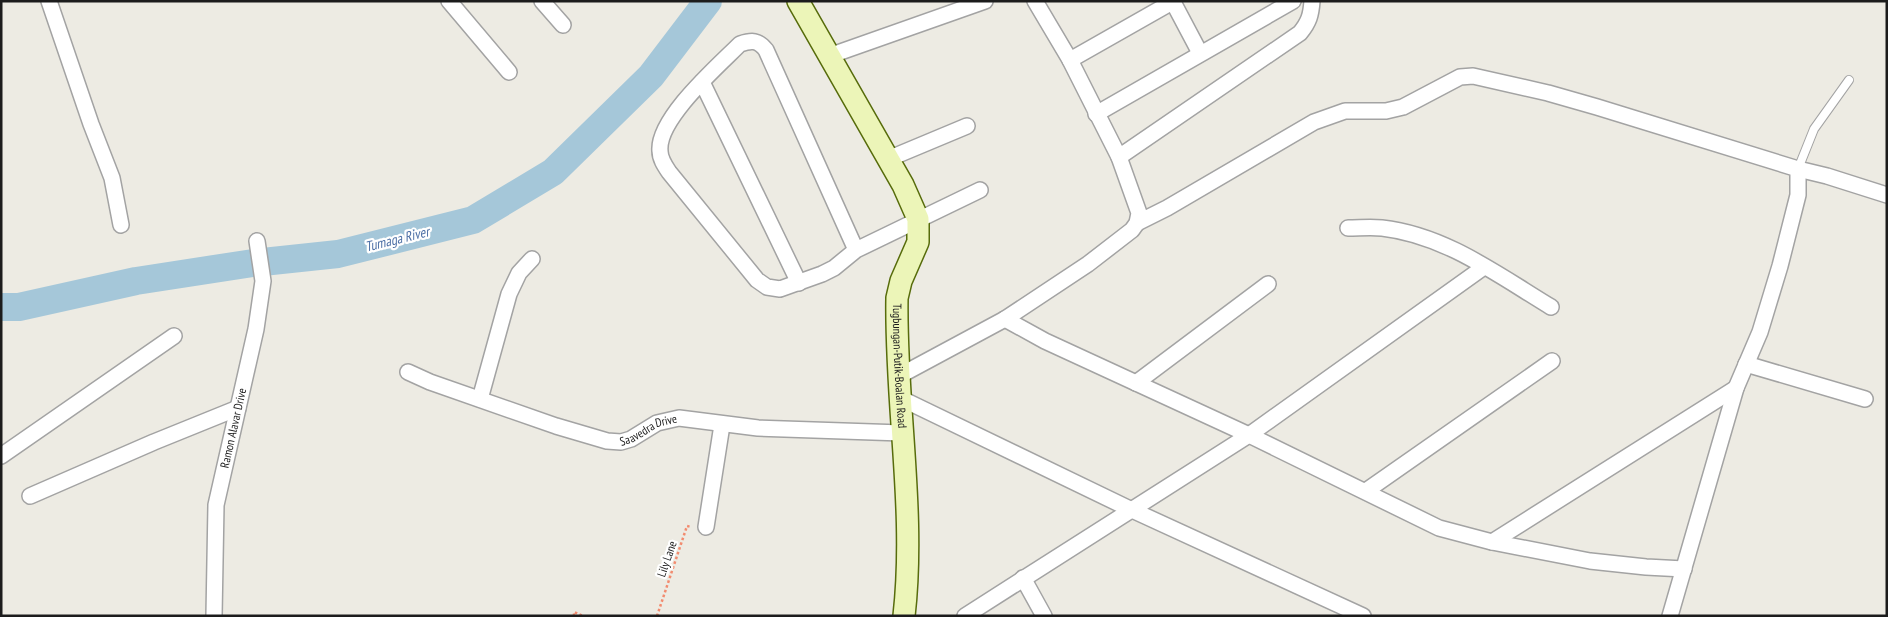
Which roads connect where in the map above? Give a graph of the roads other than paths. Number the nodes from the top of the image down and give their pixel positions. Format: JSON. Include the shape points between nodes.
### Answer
{"nodes":[{"id":1,"x":50,"y":1,"type":"edge"},
{"id":2,"x":449,"y":1,"type":"edge"},
{"id":3,"x":542,"y":1,"type":"edge"},
{"id":4,"x":798,"y":1,"type":"edge"},
{"id":5,"x":985,"y":1,"type":"edge"},
{"id":6,"x":1035,"y":1,"type":"edge"},
{"id":7,"x":1293,"y":1,"type":"edge"},
{"id":8,"x":1312,"y":1,"type":"edge"},
{"id":9,"x":1174,"y":2,"type":"edge"},
{"id":10,"x":563,"y":25,"type":"dead end"},
{"id":11,"x":1200,"y":53,"type":"junction"},
{"id":12,"x":830,"y":56,"type":"junction"},
{"id":13,"x":1070,"y":60,"type":"junction"},
{"id":14,"x":509,"y":72,"type":"dead end"},
{"id":15,"x":1849,"y":80,"type":"dead end"},
{"id":16,"x":702,"y":82,"type":"junction"},
{"id":17,"x":1096,"y":114,"type":"junction"},
{"id":18,"x":968,"y":126,"type":"dead end"},
{"id":19,"x":1119,"y":157,"type":"junction"},
{"id":20,"x":888,"y":159,"type":"junction"},
{"id":21,"x":1798,"y":169,"type":"junction"},
{"id":22,"x":980,"y":190,"type":"dead end"},
{"id":23,"x":1887,"y":195,"type":"edge"},
{"id":24,"x":918,"y":220,"type":"junction"},
{"id":25,"x":1137,"y":223,"type":"junction"},
{"id":26,"x":121,"y":225,"type":"dead end"},
{"id":27,"x":1348,"y":228,"type":"dead end"},
{"id":28,"x":257,"y":241,"type":"dead end"},
{"id":29,"x":856,"y":250,"type":"junction"},
{"id":30,"x":532,"y":259,"type":"dead end"},
{"id":31,"x":1484,"y":267,"type":"junction"},
{"id":32,"x":799,"y":283,"type":"junction"},
{"id":33,"x":1268,"y":284,"type":"dead end"},
{"id":34,"x":1551,"y":307,"type":"dead end"},
{"id":35,"x":1005,"y":319,"type":"junction"},
{"id":36,"x":174,"y":336,"type":"dead end"},
{"id":37,"x":1552,"y":361,"type":"dead end"},
{"id":38,"x":1746,"y":364,"type":"junction"},
{"id":39,"x":408,"y":372,"type":"dead end"},
{"id":40,"x":900,"y":376,"type":"junction"},
{"id":41,"x":1136,"y":383,"type":"junction"},
{"id":42,"x":1736,"y":388,"type":"junction"},
{"id":43,"x":900,"y":398,"type":"junction"},
{"id":44,"x":480,"y":399,"type":"junction"},
{"id":45,"x":1866,"y":399,"type":"dead end"},
{"id":46,"x":238,"y":408,"type":"junction"},
{"id":47,"x":722,"y":425,"type":"junction"},
{"id":48,"x":902,"y":433,"type":"junction"},
{"id":49,"x":1249,"y":436,"type":"junction"},
{"id":50,"x":1,"y":456,"type":"edge"},
{"id":51,"x":1366,"y":491,"type":"junction"},
{"id":52,"x":30,"y":496,"type":"dead end"},
{"id":53,"x":1132,"y":510,"type":"junction"},
{"id":54,"x":706,"y":526,"type":"road end"},
{"id":55,"x":1492,"y":542,"type":"junction"},
{"id":56,"x":1684,"y":568,"type":"junction"},
{"id":57,"x":1023,"y":578,"type":"junction"},
{"id":58,"x":214,"y":616,"type":"edge"},
{"id":59,"x":904,"y":616,"type":"edge"},
{"id":60,"x":965,"y":616,"type":"edge"},
{"id":61,"x":1044,"y":616,"type":"edge"},
{"id":62,"x":1363,"y":616,"type":"edge"},
{"id":63,"x":1670,"y":616,"type":"edge"}],
"edges":[{"from":1,"to":26,"type":"street","via":[[112,178]]},
{"from":2,"to":14,"type":"street"},
{"from":3,"to":10,"type":"street"},
{"from":4,"to":12,"type":"main road","name":"Tugbungan-Putik-Boalan Road"},
{"from":5,"to":12,"type":"street"},
{"from":6,"to":13,"type":"street"},
{"from":7,"to":11,"type":"street"},
{"from":8,"to":19,"type":"street","via":[[1308,22],[1300,33]]},
{"from":9,"to":11,"type":"street"},
{"from":9,"to":13,"type":"street"},
{"from":11,"to":17,"type":"street"},
{"from":12,"to":20,"type":"main road","name":"Tugbungan-Putik-Boalan Road"},
{"from":13,"to":17,"type":"street"},
{"from":15,"to":21,"type":"lane","via":[[1814,129]]},
{"from":16,"to":29,"type":"street","via":[[740,44],[750,40],[759,42],[766,50]]},
{"from":16,"to":32,"type":"street"},
{"from":16,"to":32,"type":"street","via":[[671,118],[662,134],[662,161],[757,280],[767,287],[780,289]]},
{"from":17,"to":19,"type":"street"},
{"from":18,"to":20,"type":"street"},
{"from":19,"to":25,"type":"street","via":[[1139,213]]},
{"from":20,"to":24,"type":"main road","name":"Tugbungan-Putik-Boalan Road"},
{"from":21,"to":23,"type":"street"},
{"from":21,"to":25,"type":"street","via":[[1548,93],[1466,76],[1403,107],[1386,111],[1345,111],[1314,122]]},
{"from":21,"to":38,"type":"street","via":[[1798,195],[1780,266],[1760,332]]},
{"from":22,"to":24,"type":"street"},
{"from":24,"to":29,"type":"street"},
{"from":24,"to":40,"type":"main road","name":"Tugbungan-Putik-Boalan Road","via":[[918,242],[897,298]]},
{"from":25,"to":35,"type":"street","via":[[1088,264]]},
{"from":27,"to":31,"type":"street","via":[[1381,228],[1413,234],[1453,248]]},
{"from":28,"to":46,"type":"street","name":"Ramon Alavar Drive","via":[[263,280],[256,329]]},
{"from":29,"to":32,"type":"street","via":[[834,268]]},
{"from":30,"to":44,"type":"street","via":[[509,294]]},
{"from":31,"to":34,"type":"street"},
{"from":31,"to":49,"type":"street"},
{"from":33,"to":41,"type":"street"},
{"from":35,"to":40,"type":"street"},
{"from":35,"to":41,"type":"street"},
{"from":36,"to":50,"type":"street"},
{"from":37,"to":51,"type":"street"},
{"from":38,"to":42,"type":"street"},
{"from":38,"to":45,"type":"street"},
{"from":39,"to":44,"type":"street","name":"Saavedra Drive"},
{"from":40,"to":43,"type":"main road","name":"Tugbungan-Putik-Boalan Road"},
{"from":41,"to":49,"type":"street"},
{"from":42,"to":55,"type":"street"},
{"from":42,"to":56,"type":"street"},
{"from":43,"to":48,"type":"main road","name":"Tugbungan-Putik-Boalan Road"},
{"from":43,"to":53,"type":"street"},
{"from":44,"to":47,"type":"street","name":"Saavedra Drive","via":[[607,441],[632,439],[657,423],[679,418]]},
{"from":46,"to":52,"type":"street"},
{"from":46,"to":58,"type":"street","name":"Ramon Alavar Drive","via":[[216,505]]},
{"from":47,"to":48,"type":"street","name":"Saavedra Drive"},
{"from":47,"to":54,"type":"street"},
{"from":48,"to":59,"type":"main road","name":"Tugbungan-Putik-Boalan Road","via":[[908,557]]},
{"from":49,"to":51,"type":"street"},
{"from":49,"to":53,"type":"street"},
{"from":51,"to":55,"type":"street","via":[[1439,528]]},
{"from":53,"to":57,"type":"street"},
{"from":53,"to":62,"type":"street"},
{"from":55,"to":56,"type":"street","via":[[1590,560]]},
{"from":56,"to":63,"type":"street"},
{"from":57,"to":60,"type":"street"},
{"from":57,"to":61,"type":"street"}]}
